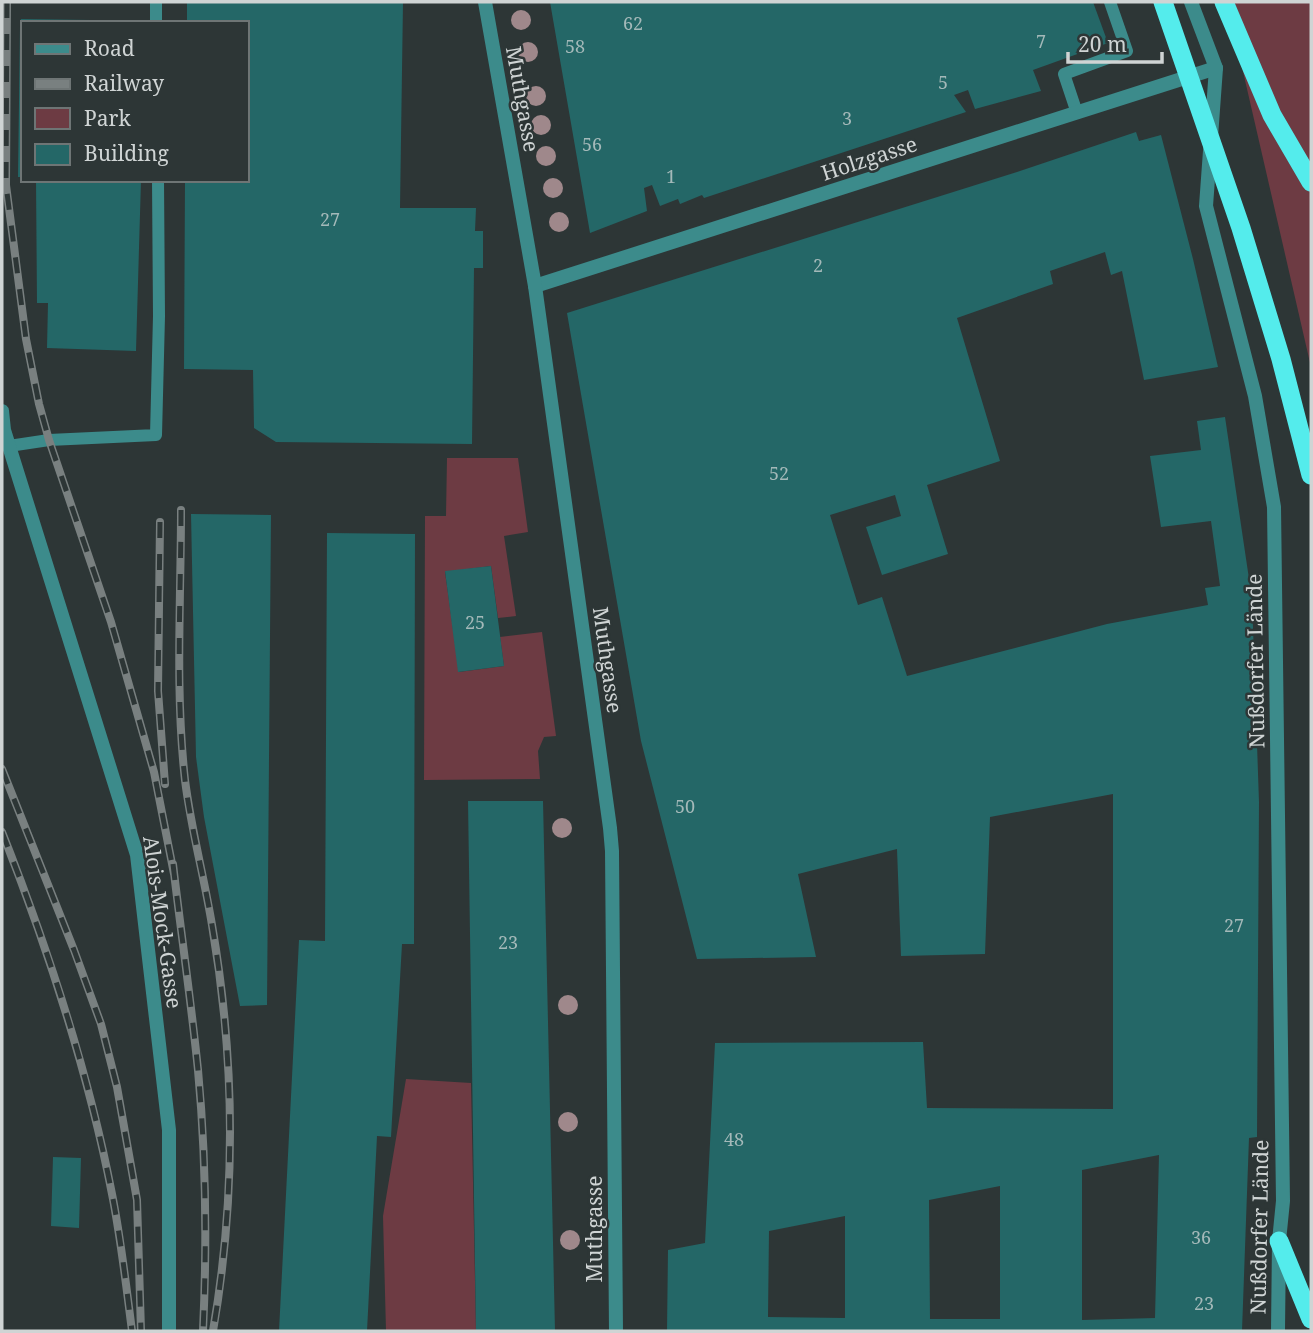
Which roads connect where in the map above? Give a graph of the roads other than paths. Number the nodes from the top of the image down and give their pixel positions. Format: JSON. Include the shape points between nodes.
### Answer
{"nodes":[{"id":1,"x":156,"y":2,"type":"edge"},
{"id":2,"x":485,"y":2,"type":"edge"},
{"id":3,"x":1110,"y":2,"type":"edge"},
{"id":4,"x":1163,"y":2,"type":"edge"},
{"id":5,"x":1191,"y":2,"type":"edge"},
{"id":6,"x":1224,"y":2,"type":"edge"},
{"id":7,"x":156,"y":21,"type":"edge"},
{"id":8,"x":1216,"y":68,"type":"junction"},
{"id":9,"x":1077,"y":113,"type":"junction"},
{"id":10,"x":158,"y":182,"type":"edge"},
{"id":11,"x":1311,"y":182,"type":"edge"},
{"id":12,"x":535,"y":286,"type":"junction"},
{"id":13,"x":2,"y":411,"type":"edge"},
{"id":14,"x":9,"y":446,"type":"junction"},
{"id":15,"x":1311,"y":475,"type":"edge"},
{"id":16,"x":1279,"y":1241,"type":"junction"},
{"id":17,"x":1311,"y":1319,"type":"edge"},
{"id":18,"x":169,"y":1331,"type":"edge"},
{"id":19,"x":616,"y":1331,"type":"edge"},
{"id":20,"x":1278,"y":1331,"type":"edge"}],
"edges":[{"from":1,"to":7,"type":"lane"},
{"from":2,"to":12,"type":"street","name":"Muthgasse"},
{"from":3,"to":9,"type":"lane","via":[[1127,51],[1064,74]]},
{"from":4,"to":15,"type":"highway","bridge":true,"via":[[1241,228]]},
{"from":5,"to":8,"type":"street","name":"Nußdorfer Lände"},
{"from":6,"to":11,"type":"highway","via":[[1272,115]]},
{"from":8,"to":9,"type":"street","name":"Holzgasse"},
{"from":8,"to":16,"type":"street","name":"Nußdorfer Lände","via":[[1206,206],[1255,396],[1274,507],[1283,1201]]},
{"from":9,"to":12,"type":"street","name":"Holzgasse"},
{"from":10,"to":14,"type":"lane","via":[[156,435]]},
{"from":12,"to":19,"type":"street","name":"Muthgasse","via":[[612,851]]},
{"from":13,"to":14,"type":"street","name":"Alois-Mock-Gasse"},
{"from":14,"to":18,"type":"street","name":"Alois-Mock-Gasse","via":[[137,855],[169,1130]]},
{"from":16,"to":17,"type":"highway"},
{"from":16,"to":20,"type":"street","name":"Nußdorfer Lände"}]}
